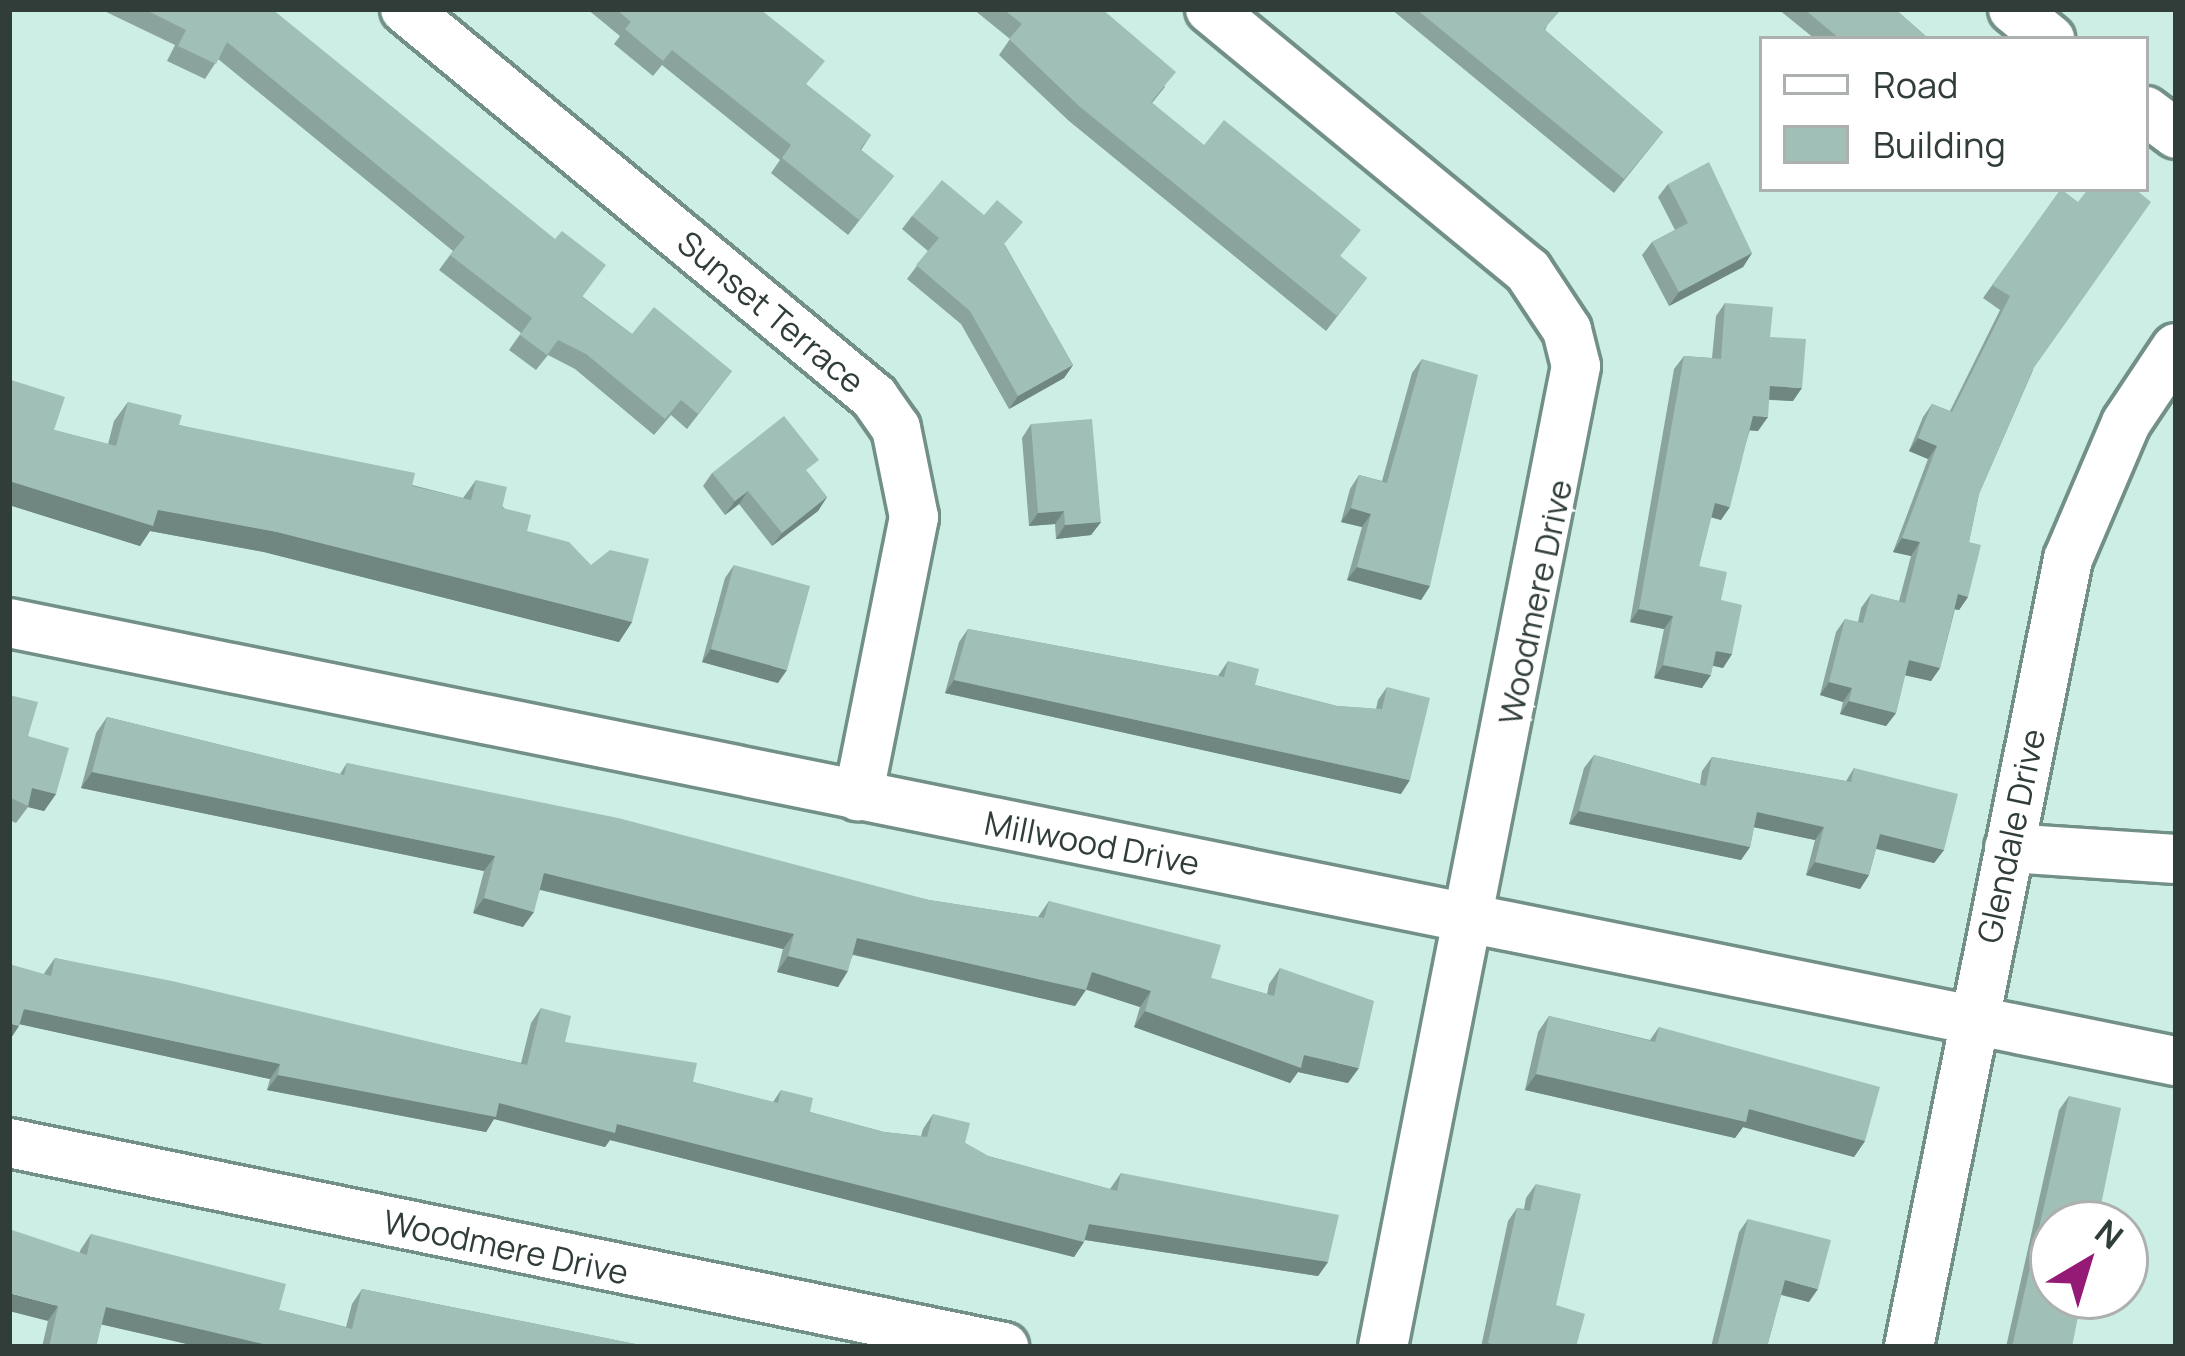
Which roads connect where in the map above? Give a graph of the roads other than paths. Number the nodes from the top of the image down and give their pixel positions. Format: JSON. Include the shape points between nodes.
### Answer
{"nodes":[{"id":1,"x":405,"y":9,"type":"edge"},
{"id":2,"x":1210,"y":9,"type":"edge"},
{"id":3,"x":2013,"y":9,"type":"edge"},
{"id":4,"x":2046,"y":36,"type":"edge"},
{"id":5,"x":2149,"y":113,"type":"edge"},
{"id":6,"x":2176,"y":134,"type":"edge"},
{"id":7,"x":2176,"y":348,"type":"edge"},
{"id":8,"x":9,"y":623,"type":"edge"},
{"id":9,"x":858,"y":796,"type":"junction"},
{"id":10,"x":2008,"y":848,"type":"junction"},
{"id":11,"x":2176,"y":859,"type":"edge"},
{"id":12,"x":1471,"y":919,"type":"junction"},
{"id":13,"x":1973,"y":1019,"type":"junction"},
{"id":14,"x":2176,"y":1061,"type":"edge"},
{"id":15,"x":9,"y":1144,"type":"edge"},
{"id":16,"x":1004,"y":1347,"type":"edge"},
{"id":17,"x":1383,"y":1347,"type":"edge"},
{"id":18,"x":1909,"y":1347,"type":"edge"}],
"edges":[{"from":1,"to":9,"type":"street","name":"Sunset Terrace","via":[[874,398],[896,428],[914,517]]},
{"from":2,"to":12,"type":"street","name":"Woodmere Drive","via":[[1528,271],[1567,330],[1577,398]]},
{"from":3,"to":4,"type":"street"},
{"from":5,"to":6,"type":"street"},
{"from":7,"to":10,"type":"street","name":"Glendale Drive","via":[[2126,423],[2068,560]]},
{"from":8,"to":9,"type":"street","name":"Millwood Drive"},
{"from":9,"to":12,"type":"street","name":"Millwood Drive"},
{"from":10,"to":11,"type":"street"},
{"from":10,"to":13,"type":"street","name":"Glendale Drive"},
{"from":12,"to":13,"type":"street","name":"Millwood Drive"},
{"from":12,"to":17,"type":"street","name":"Woodmere Drive"},
{"from":13,"to":14,"type":"street","name":"Millwood Drive"},
{"from":13,"to":18,"type":"street","name":"Glendale Drive"},
{"from":15,"to":16,"type":"street","name":"Woodmere Drive"}]}
